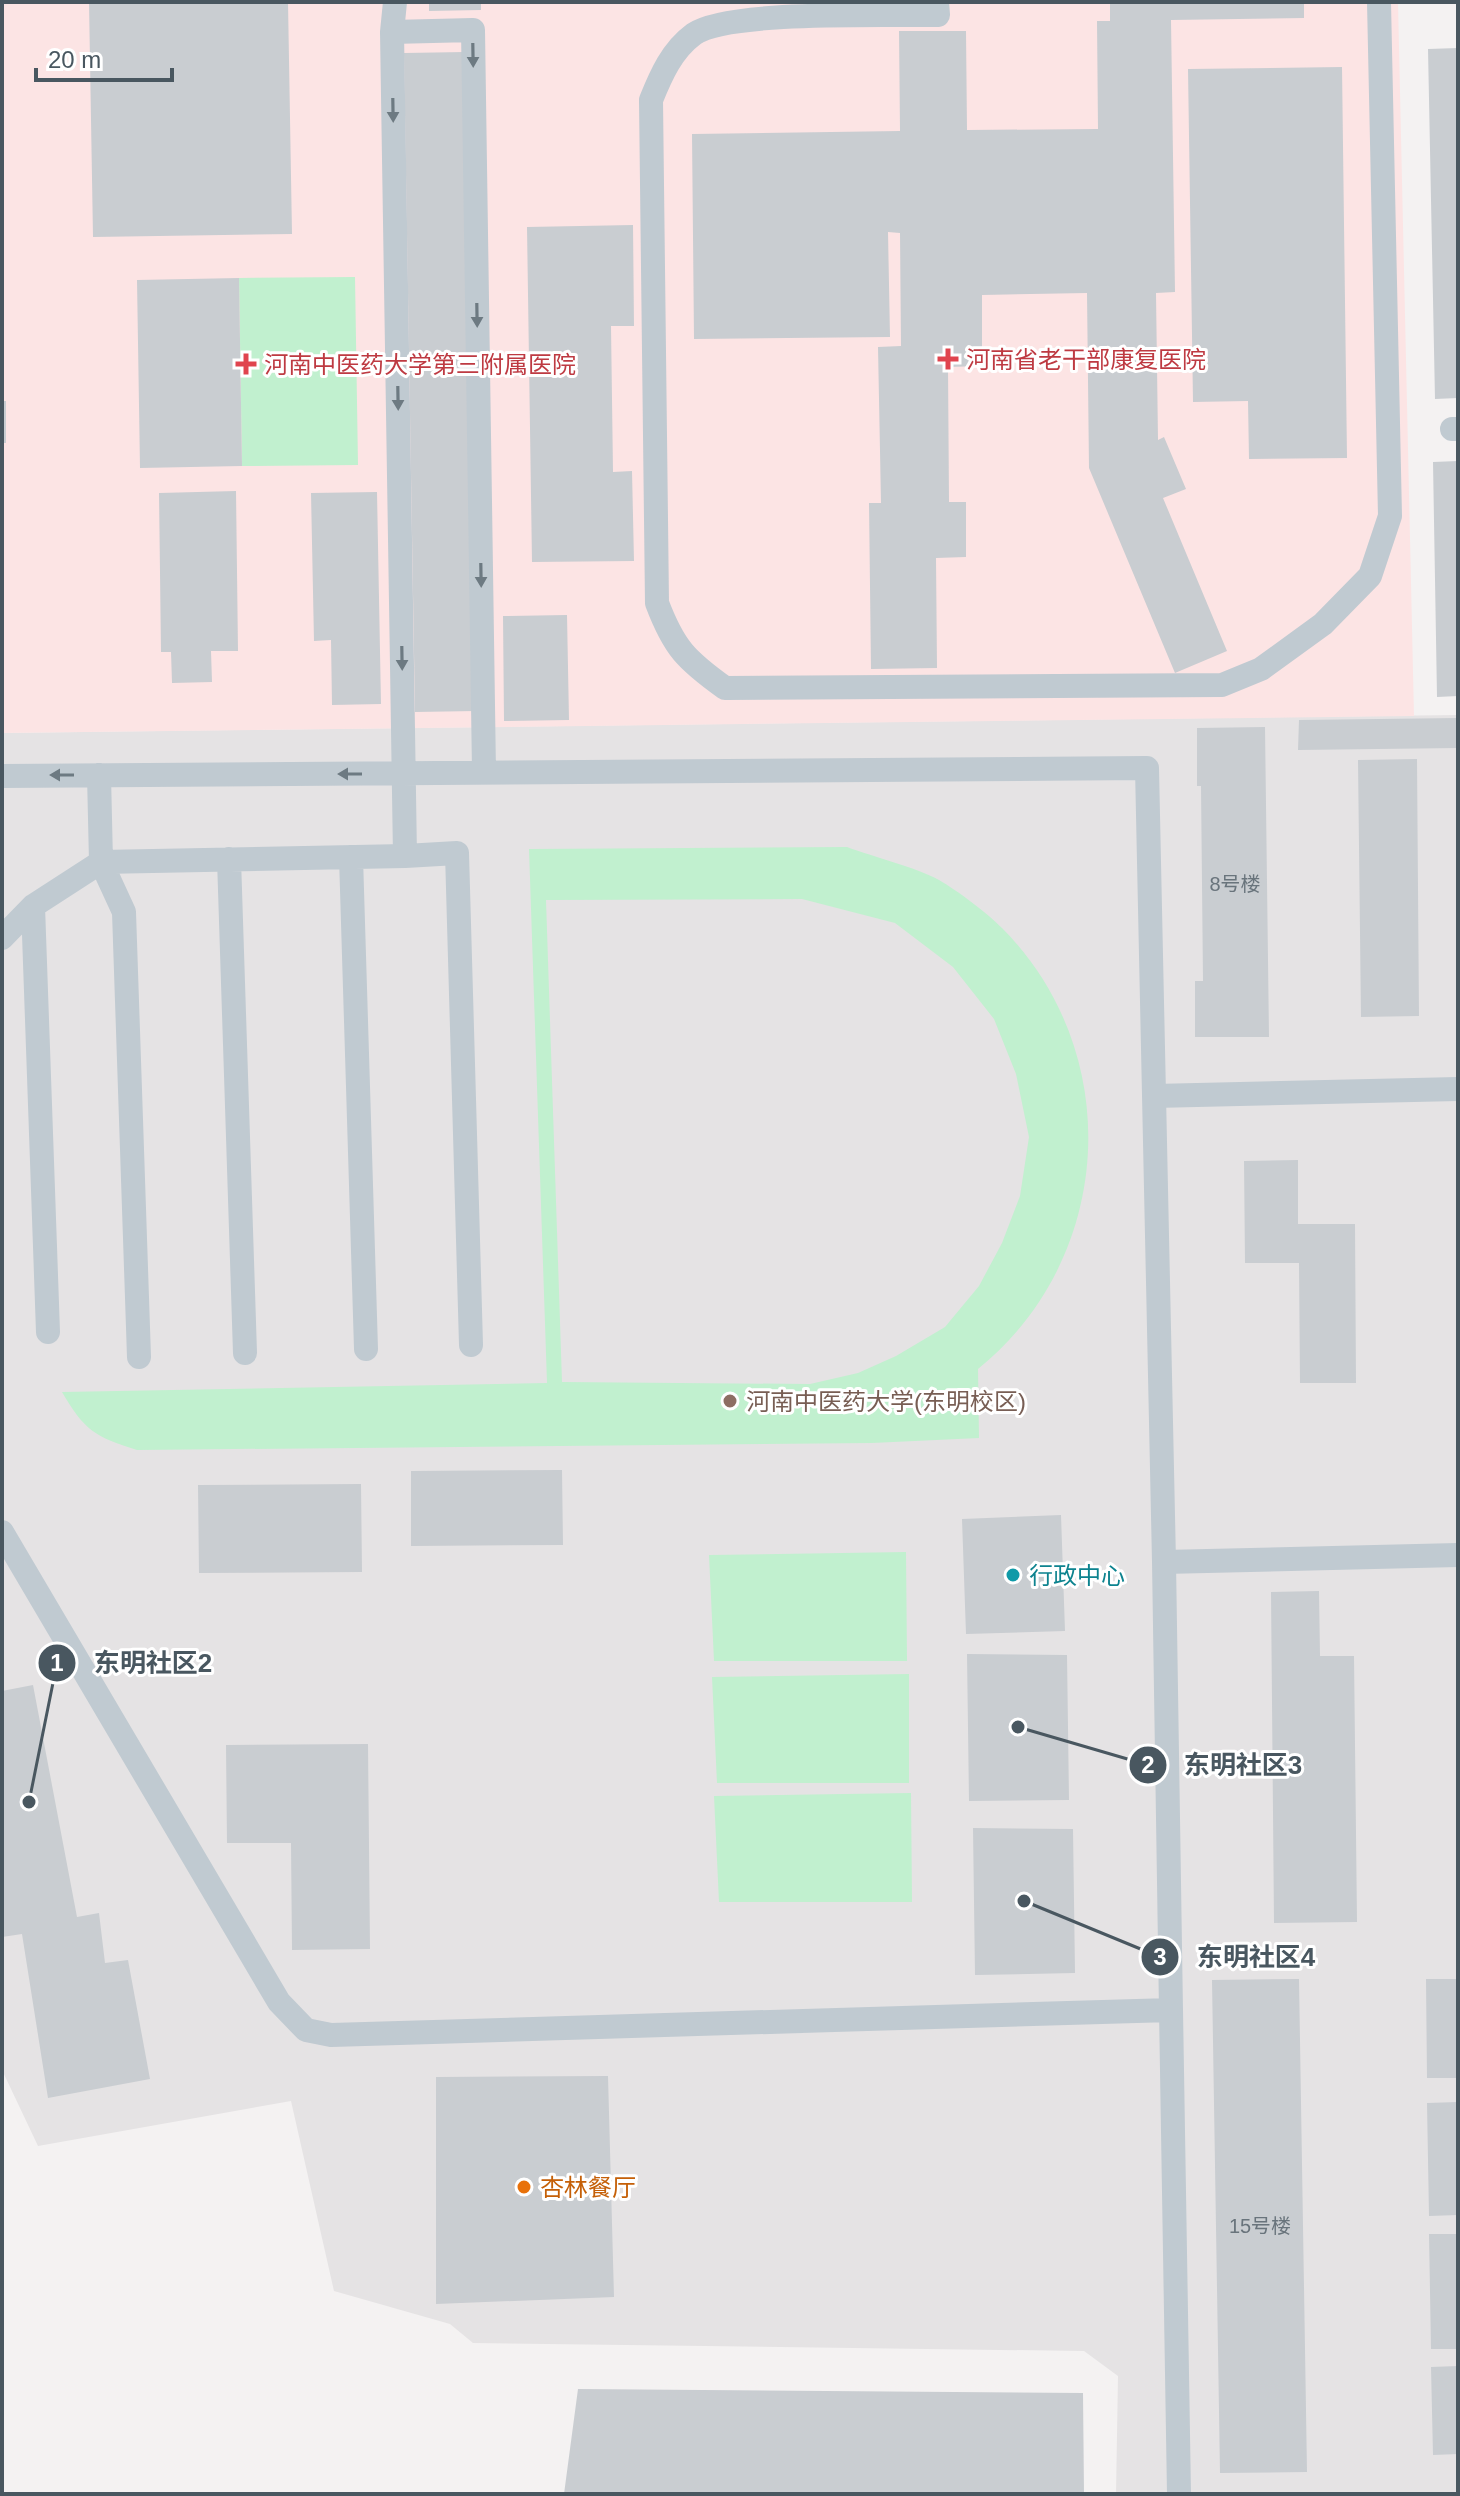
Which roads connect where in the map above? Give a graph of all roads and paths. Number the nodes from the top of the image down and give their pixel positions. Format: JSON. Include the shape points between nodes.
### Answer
{"nodes":[{"id":1,"x":395,"y":2,"type":"edge"},
{"id":2,"x":937,"y":2,"type":"edge"},
{"id":3,"x":1379,"y":2,"type":"edge"},
{"id":4,"x":392,"y":32,"type":"junction"},
{"id":5,"x":484,"y":772,"type":"junction"},
{"id":6,"x":404,"y":773,"type":"junction"},
{"id":7,"x":99,"y":775,"type":"junction"},
{"id":8,"x":2,"y":776,"type":"edge"},
{"id":9,"x":405,"y":856,"type":"junction"},
{"id":10,"x":351,"y":857,"type":"junction"},
{"id":11,"x":229,"y":859,"type":"junction"},
{"id":12,"x":101,"y":862,"type":"junction"},
{"id":13,"x":33,"y":906,"type":"junction"},
{"id":14,"x":2,"y":938,"type":"edge"},
{"id":15,"x":1458,"y":1089,"type":"edge"},
{"id":16,"x":1154,"y":1096,"type":"junction"},
{"id":17,"x":48,"y":1332,"type":"dead end"},
{"id":18,"x":471,"y":1345,"type":"dead end"},
{"id":19,"x":366,"y":1349,"type":"dead end"},
{"id":20,"x":245,"y":1353,"type":"dead end"},
{"id":21,"x":139,"y":1357,"type":"dead end"},
{"id":22,"x":2,"y":1532,"type":"edge"},
{"id":23,"x":1458,"y":1555,"type":"edge"},
{"id":24,"x":1164,"y":1562,"type":"junction"},
{"id":25,"x":1171,"y":2010,"type":"junction"},
{"id":26,"x":1179,"y":2494,"type":"edge"}],
"edges":[{"from":1,"to":4,"type":"lane"},
{"from":2,"to":3,"type":"lane","via":[[938,15],[737,20],[696,33],[663,70],[651,100],[657,603],[670,637],[696,667],[725,688],[1222,685],[1261,669],[1323,624],[1370,576],[1390,516]]},
{"from":4,"to":5,"type":"lane","one_way":true,"via":[[473,30]]},
{"from":4,"to":6,"type":"lane","one_way":true},
{"from":5,"to":6,"type":"lane"},
{"from":5,"to":16,"type":"lane","via":[[1147,768]]},
{"from":6,"to":7,"type":"lane","one_way":true},
{"from":6,"to":9,"type":"lane"},
{"from":7,"to":8,"type":"lane","one_way":true},
{"from":7,"to":12,"type":"lane"},
{"from":9,"to":10,"type":"lane"},
{"from":9,"to":18,"type":"lane","via":[[457,853]]},
{"from":10,"to":11,"type":"lane"},
{"from":10,"to":19,"type":"lane"},
{"from":11,"to":12,"type":"lane"},
{"from":11,"to":20,"type":"lane"},
{"from":12,"to":13,"type":"lane"},
{"from":12,"to":21,"type":"lane","via":[[124,912]]},
{"from":13,"to":14,"type":"lane"},
{"from":13,"to":17,"type":"lane"},
{"from":15,"to":16,"type":"lane"},
{"from":16,"to":24,"type":"lane"},
{"from":22,"to":25,"type":"lane","via":[[279,2002],[306,2030],[331,2035]]},
{"from":23,"to":24,"type":"lane"},
{"from":24,"to":25,"type":"lane"},
{"from":25,"to":26,"type":"lane"}]}
